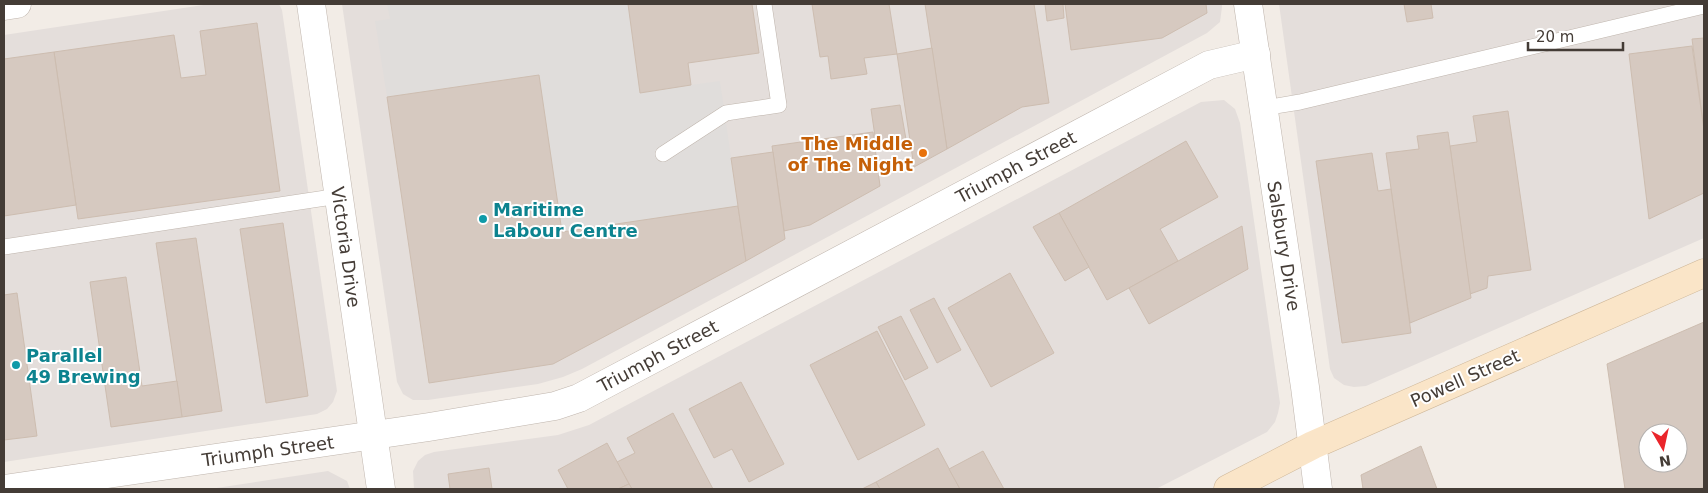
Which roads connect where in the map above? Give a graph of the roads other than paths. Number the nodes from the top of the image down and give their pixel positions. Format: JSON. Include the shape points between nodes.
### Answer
{"nodes":[{"id":1,"x":17,"y":4,"type":"edge"},
{"id":2,"x":311,"y":4,"type":"edge"},
{"id":3,"x":764,"y":4,"type":"edge"},
{"id":4,"x":1248,"y":4,"type":"edge"},
{"id":5,"x":4,"y":6,"type":"edge"},
{"id":6,"x":1704,"y":6,"type":"edge"},
{"id":7,"x":1256,"y":54,"type":"junction"},
{"id":8,"x":1264,"y":108,"type":"junction"},
{"id":9,"x":663,"y":154,"type":"dead end"},
{"id":10,"x":338,"y":196,"type":"junction"},
{"id":11,"x":4,"y":247,"type":"edge"},
{"id":12,"x":1704,"y":273,"type":"edge"},
{"id":13,"x":373,"y":435,"type":"junction"},
{"id":14,"x":1313,"y":445,"type":"junction"},
{"id":15,"x":4,"y":489,"type":"edge"},
{"id":16,"x":381,"y":489,"type":"edge"},
{"id":17,"x":1228,"y":489,"type":"edge"},
{"id":18,"x":1318,"y":489,"type":"edge"}],
"edges":[{"from":1,"to":5,"type":"street"},
{"from":2,"to":10,"type":"street","name":"Victoria Drive"},
{"from":3,"to":9,"type":"lane","via":[[779,105],[726,113]]},
{"from":4,"to":7,"type":"street","name":"Salsbury Drive"},
{"from":6,"to":8,"type":"lane"},
{"from":7,"to":8,"type":"street","name":"Salsbury Drive"},
{"from":7,"to":13,"type":"street","name":"Triumph Street","via":[[1208,64],[579,398],[555,406]]},
{"from":8,"to":14,"type":"street","name":"Salsbury Drive"},
{"from":10,"to":11,"type":"lane"},
{"from":10,"to":13,"type":"street","name":"Victoria Drive"},
{"from":12,"to":14,"type":"main road","name":"Powell Street"},
{"from":13,"to":15,"type":"street","name":"Triumph Street"},
{"from":13,"to":16,"type":"street","name":"Victoria Drive"},
{"from":14,"to":17,"type":"main road","name":"Powell Street"},
{"from":14,"to":18,"type":"street","name":"Salsbury Drive"}]}
